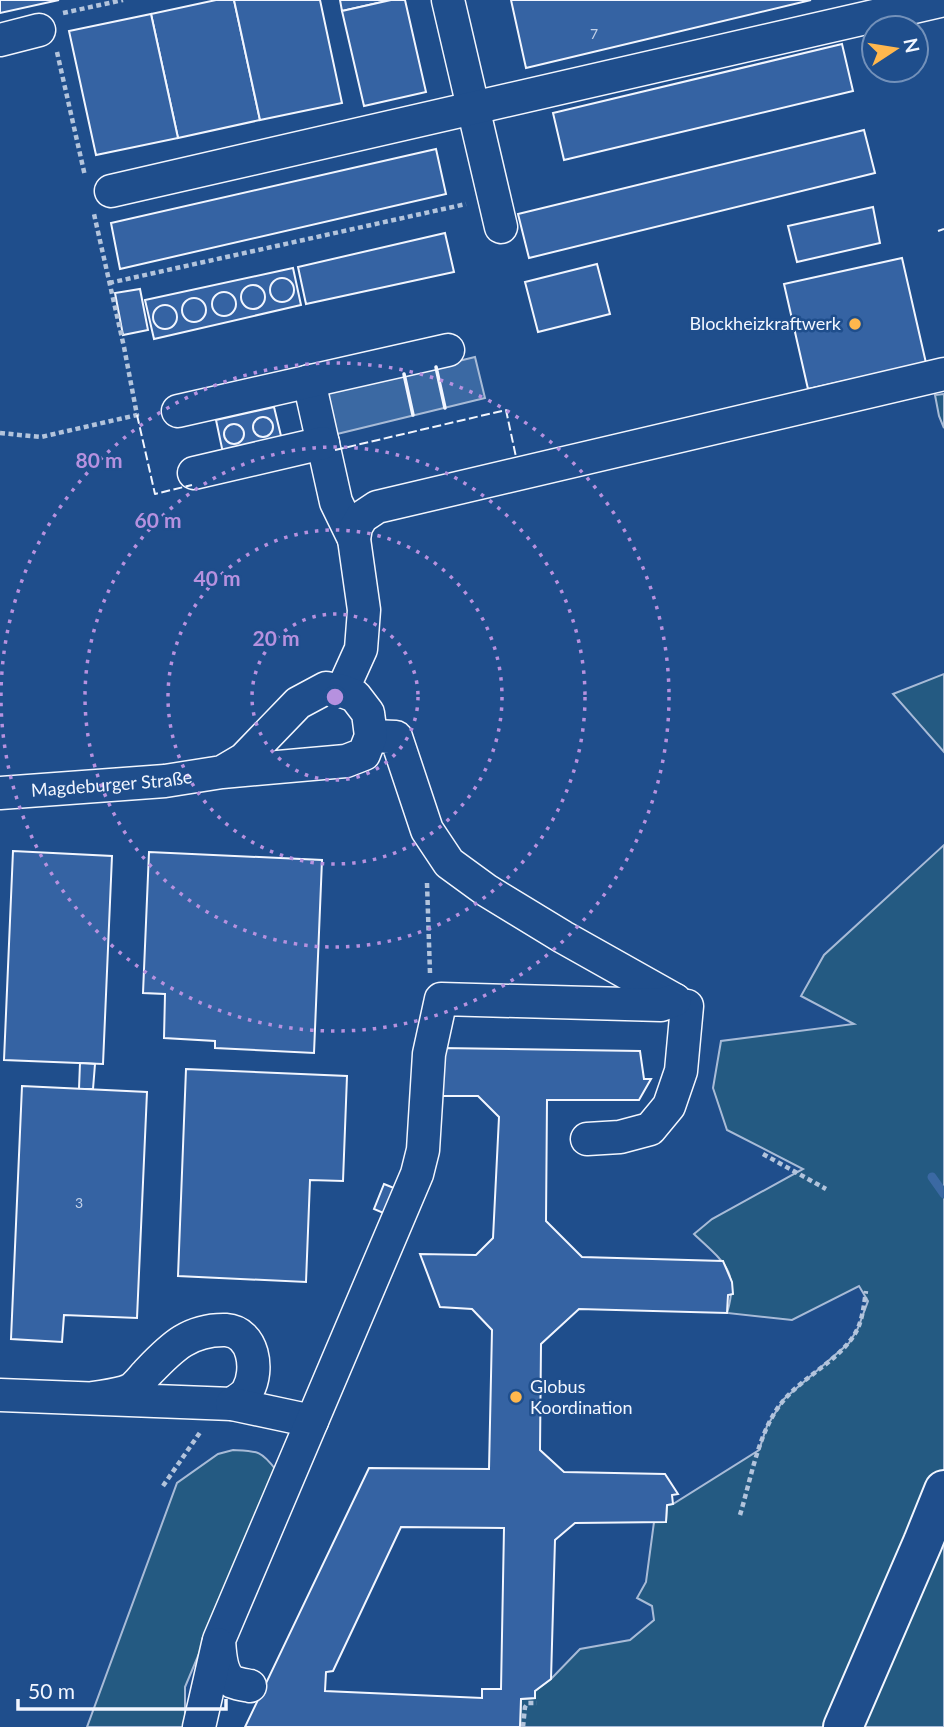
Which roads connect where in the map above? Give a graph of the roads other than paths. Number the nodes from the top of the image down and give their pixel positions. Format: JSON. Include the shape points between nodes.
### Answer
{"nodes":[{"id":1,"x":448,"y":0,"type":"edge"},
{"id":2,"x":944,"y":0,"type":"edge"},
{"id":3,"x":51,"y":29,"type":"road end"},
{"id":4,"x":0,"y":40,"type":"edge"},
{"id":5,"x":474,"y":108,"type":"junction"},
{"id":6,"x":100,"y":193,"type":"road end"},
{"id":7,"x":497,"y":212,"type":"road end"},
{"id":8,"x":448,"y":350,"type":"dead end"},
{"id":9,"x":944,"y":374,"type":"edge"},
{"id":10,"x":309,"y":381,"type":"junction"},
{"id":11,"x":178,"y":411,"type":"dead end"},
{"id":12,"x":323,"y":443,"type":"junction"},
{"id":13,"x":194,"y":473,"type":"dead end"},
{"id":14,"x":354,"y":539,"type":"junction"},
{"id":15,"x":342,"y":691,"type":"junction"},
{"id":16,"x":371,"y":736,"type":"junction"},
{"id":17,"x":222,"y":772,"type":"junction"},
{"id":18,"x":0,"y":793,"type":"edge"},
{"id":19,"x":687,"y":1006,"type":"dead end"},
{"id":20,"x":587,"y":1139,"type":"dead end"},
{"id":21,"x":0,"y":1395,"type":"edge"},
{"id":22,"x":93,"y":1398,"type":"junction"},
{"id":23,"x":232,"y":1404,"type":"junction"},
{"id":24,"x":312,"y":1421,"type":"junction"},
{"id":25,"x":944,"y":1490,"type":"edge"},
{"id":26,"x":219,"y":1640,"type":"junction"},
{"id":27,"x":250,"y":1686,"type":"dead end"},
{"id":28,"x":199,"y":1727,"type":"edge"},
{"id":29,"x":843,"y":1727,"type":"edge"}],
"edges":[{"from":1,"to":5,"type":"street"},
{"from":2,"to":5,"type":"street"},
{"from":3,"to":4,"type":"street"},
{"from":5,"to":6,"type":"street"},
{"from":5,"to":7,"type":"street"},
{"from":8,"to":10,"type":"street"},
{"from":9,"to":14,"type":"street","via":[[377,508],[362,517]]},
{"from":10,"to":11,"type":"street"},
{"from":10,"to":12,"type":"street"},
{"from":12,"to":13,"type":"street"},
{"from":12,"to":14,"type":"street","via":[[336,502]]},
{"from":14,"to":15,"type":"street","via":[[364,610],[361,649]]},
{"from":15,"to":16,"type":"street","via":[[355,696],[368,713]]},
{"from":15,"to":17,"type":"street","name":"Magdeburger Straße","via":[[326,688],[298,703],[244,759]]},
{"from":16,"to":17,"type":"street","name":"Magdeburger Straße","via":[[364,754],[346,761]]},
{"from":16,"to":24,"type":"street","via":[[396,737],[427,830],[449,863],[563,937],[675,1000],[661,1005],[441,999],[429,1054],[423,1150],[417,1174]]},
{"from":17,"to":18,"type":"street","name":"Magdeburger Straße"},
{"from":19,"to":20,"type":"street","via":[[681,1071],[669,1106],[650,1129]]},
{"from":21,"to":22,"type":"street"},
{"from":22,"to":23,"type":"street"},
{"from":22,"to":23,"type":"street","via":[[132,1389],[184,1339],[199,1332],[230,1330],[241,1336],[254,1363],[247,1393]]},
{"from":23,"to":24,"type":"street"},
{"from":24,"to":26,"type":"street"},
{"from":25,"to":29,"type":"highway"},
{"from":26,"to":27,"type":"street","via":[[227,1675],[233,1682]]},
{"from":26,"to":28,"type":"street"}]}
